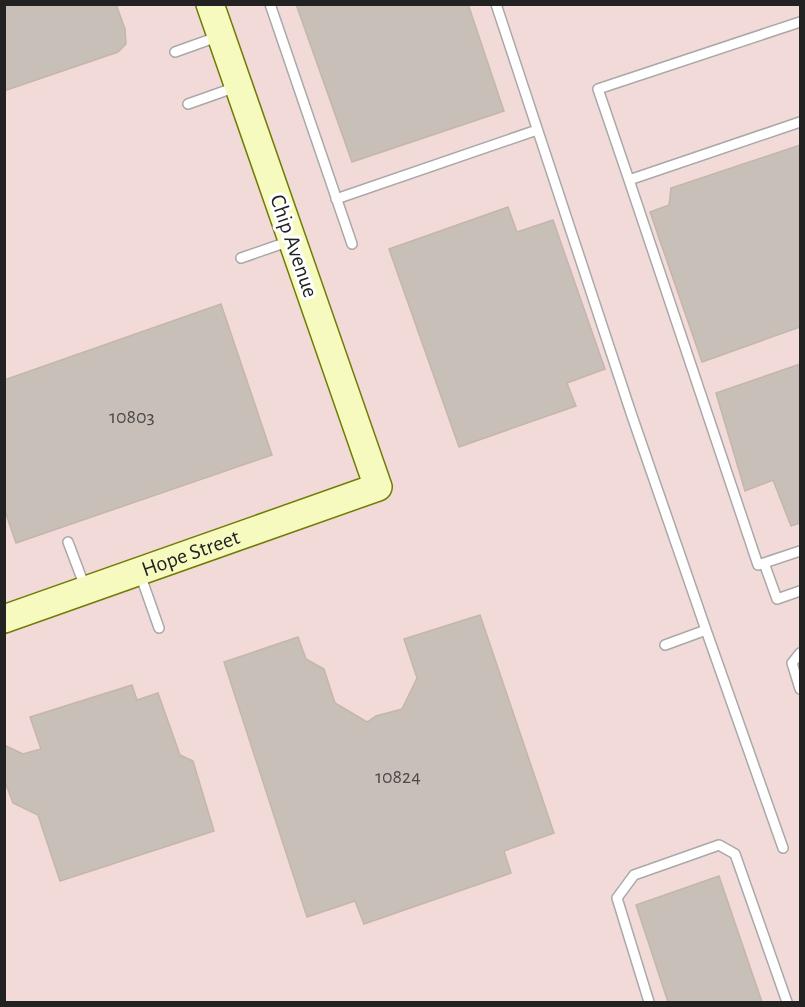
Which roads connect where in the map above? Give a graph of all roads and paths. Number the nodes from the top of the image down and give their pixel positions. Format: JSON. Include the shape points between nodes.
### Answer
{"nodes":[{"id":1,"x":210,"y":4,"type":"edge"},
{"id":2,"x":270,"y":4,"type":"edge"},
{"id":3,"x":496,"y":4,"type":"edge"},
{"id":4,"x":801,"y":22,"type":"edge"},
{"id":5,"x":221,"y":36,"type":"junction"},
{"id":6,"x":174,"y":52,"type":"dead end"},
{"id":7,"x":239,"y":86,"type":"junction"},
{"id":8,"x":188,"y":104,"type":"dead end"},
{"id":9,"x":801,"y":122,"type":"edge"},
{"id":10,"x":537,"y":130,"type":"junction"},
{"id":11,"x":629,"y":180,"type":"junction"},
{"id":12,"x":336,"y":199,"type":"junction"},
{"id":13,"x":292,"y":240,"type":"junction"},
{"id":14,"x":352,"y":244,"type":"dead end"},
{"id":15,"x":241,"y":258,"type":"dead end"},
{"id":16,"x":378,"y":487,"type":"joint"},
{"id":17,"x":68,"y":542,"type":"dead end"},
{"id":18,"x":801,"y":550,"type":"edge"},
{"id":19,"x":764,"y":563,"type":"junction"},
{"id":20,"x":139,"y":571,"type":"junction"},
{"id":21,"x":86,"y":590,"type":"junction"},
{"id":22,"x":801,"y":591,"type":"edge"},
{"id":23,"x":4,"y":619,"type":"edge"},
{"id":24,"x":159,"y":628,"type":"dead end"},
{"id":25,"x":706,"y":630,"type":"junction"},
{"id":26,"x":665,"y":645,"type":"dead end"},
{"id":27,"x":801,"y":653,"type":"edge"},
{"id":28,"x":801,"y":689,"type":"edge"},
{"id":29,"x":783,"y":848,"type":"dead end"},
{"id":30,"x":649,"y":1002,"type":"edge"},
{"id":31,"x":787,"y":1002,"type":"edge"}],
"edges":[{"from":1,"to":5,"type":"street","name":"Chip Avenue"},
{"from":2,"to":12,"type":"lane"},
{"from":3,"to":10,"type":"lane"},
{"from":4,"to":11,"type":"lane","via":[[598,90]]},
{"from":5,"to":6,"type":"lane"},
{"from":5,"to":7,"type":"street","name":"Chip Avenue"},
{"from":7,"to":8,"type":"lane"},
{"from":7,"to":13,"type":"street","name":"Chip Avenue"},
{"from":9,"to":11,"type":"lane"},
{"from":10,"to":12,"type":"lane"},
{"from":10,"to":25,"type":"lane"},
{"from":11,"to":19,"type":"lane","via":[[758,565]]},
{"from":12,"to":14,"type":"lane"},
{"from":13,"to":15,"type":"lane"},
{"from":13,"to":16,"type":"street","name":"Chip Avenue"},
{"from":16,"to":20,"type":"street","name":"Hope Street"},
{"from":17,"to":21,"type":"lane"},
{"from":18,"to":19,"type":"lane"},
{"from":19,"to":22,"type":"lane","via":[[777,599]]},
{"from":20,"to":21,"type":"street","name":"Hope Street"},
{"from":20,"to":24,"type":"lane"},
{"from":21,"to":23,"type":"street","name":"Hope Street"},
{"from":25,"to":26,"type":"lane"},
{"from":25,"to":29,"type":"lane"},
{"from":27,"to":28,"type":"lane","via":[[792,663]]},
{"from":30,"to":31,"type":"lane","via":[[617,898],[634,874],[719,845],[735,854]]}]}
